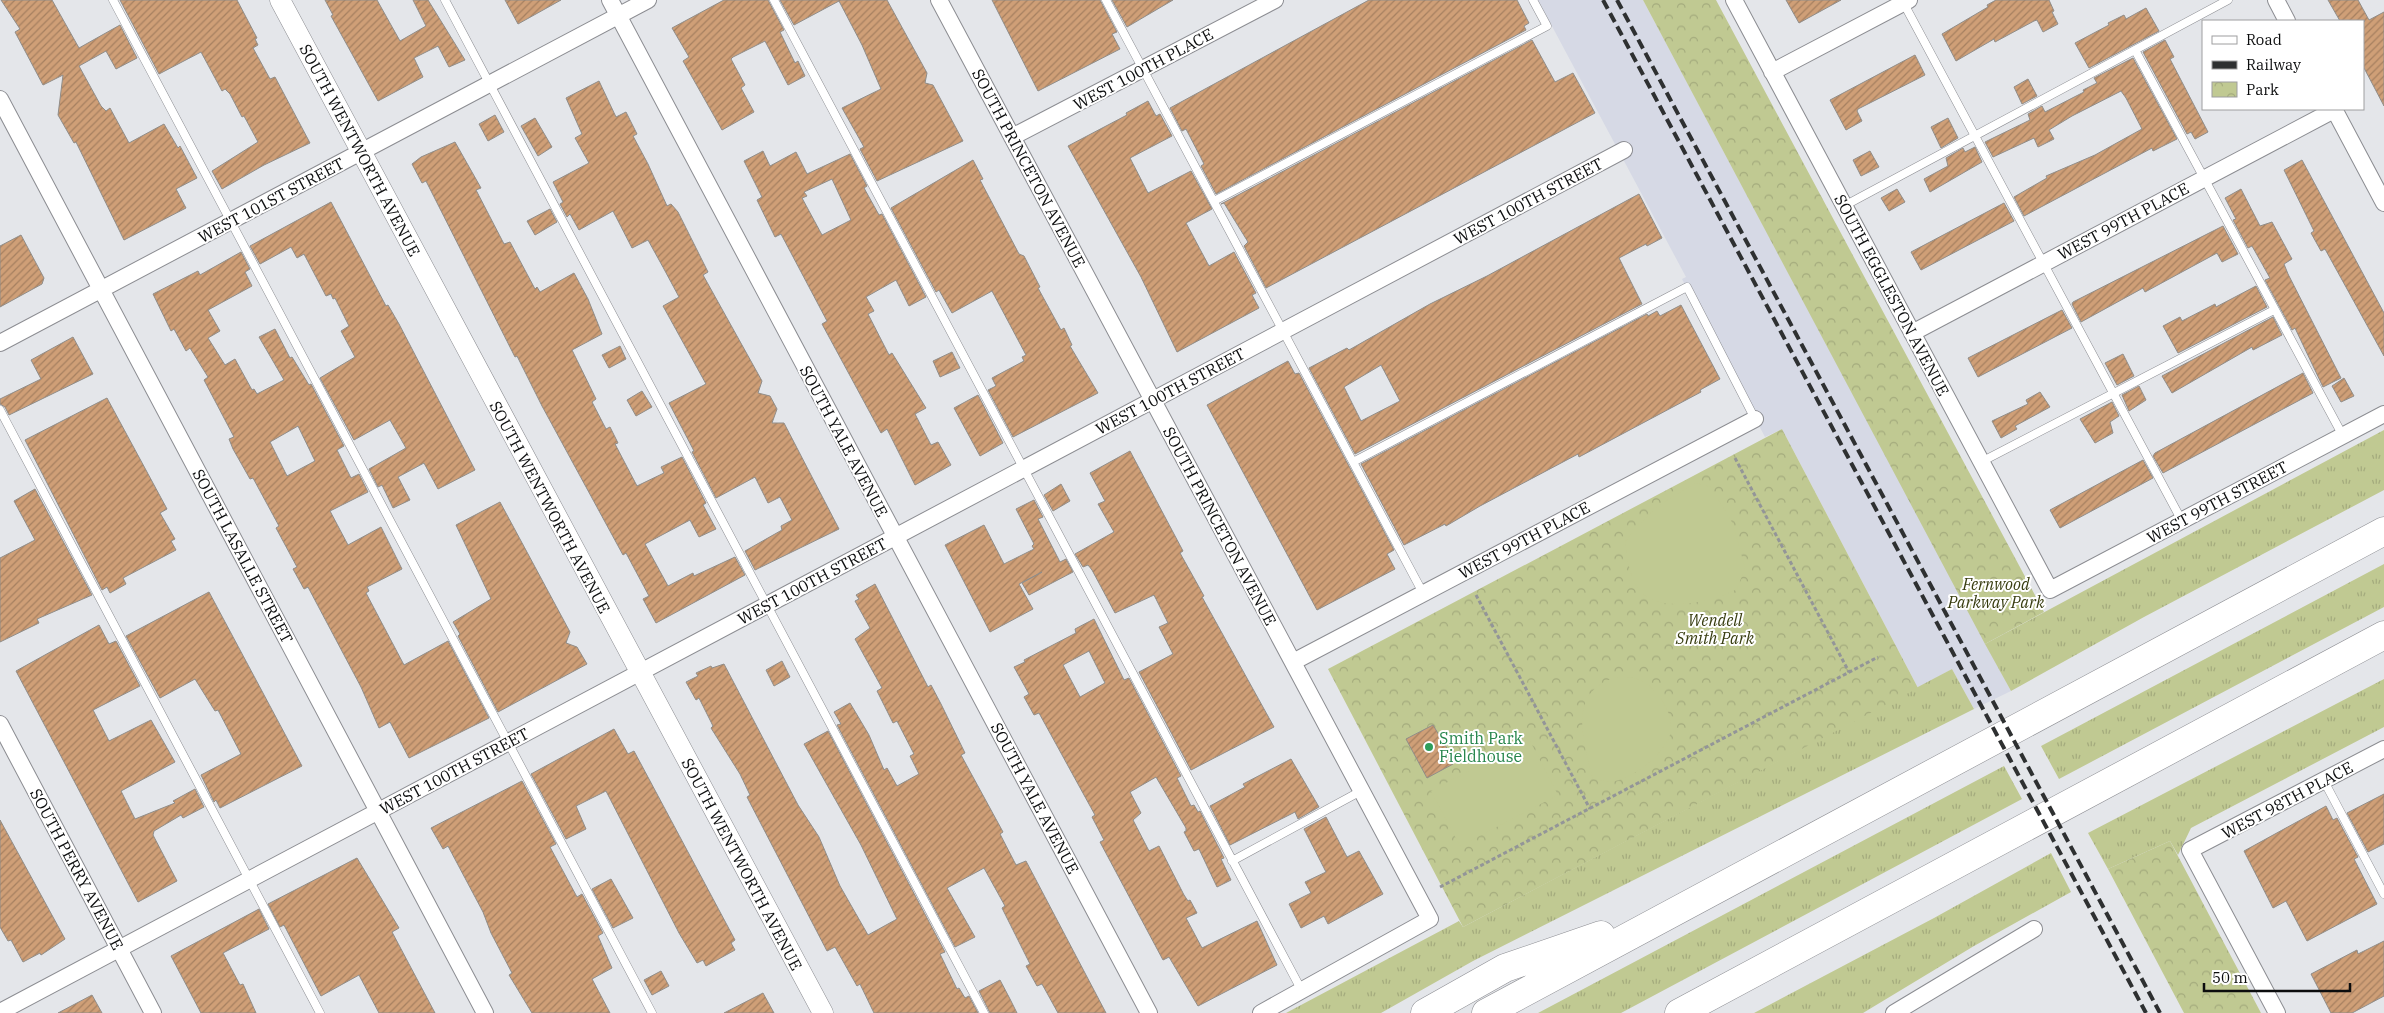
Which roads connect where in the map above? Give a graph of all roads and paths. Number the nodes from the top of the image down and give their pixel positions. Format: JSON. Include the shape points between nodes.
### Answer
{"nodes":[{"id":1,"x":112,"y":0,"type":"edge"},
{"id":2,"x":280,"y":0,"type":"edge"},
{"id":3,"x":445,"y":0,"type":"edge"},
{"id":4,"x":610,"y":0,"type":"edge"},
{"id":5,"x":648,"y":0,"type":"edge"},
{"id":6,"x":774,"y":0,"type":"edge"},
{"id":7,"x":939,"y":0,"type":"edge"},
{"id":8,"x":1106,"y":0,"type":"edge"},
{"id":9,"x":1275,"y":0,"type":"edge"},
{"id":10,"x":1533,"y":0,"type":"edge"},
{"id":11,"x":1734,"y":0,"type":"edge"},
{"id":12,"x":2228,"y":0,"type":"edge"},
{"id":13,"x":2276,"y":0,"type":"edge"},
{"id":14,"x":1905,"y":1,"type":"edge"},
{"id":15,"x":619,"y":15,"type":"junction"},
{"id":16,"x":2286,"y":20,"type":"edge"},
{"id":17,"x":2135,"y":50,"type":"junction"},
{"id":18,"x":1144,"y":69,"type":"junction"},
{"id":19,"x":1772,"y":72,"type":"junction"},
{"id":20,"x":489,"y":84,"type":"junction"},
{"id":21,"x":0,"y":99,"type":"edge"},
{"id":22,"x":2332,"y":110,"type":"edge"},
{"id":23,"x":2335,"y":110,"type":"edge"},
{"id":24,"x":1975,"y":136,"type":"junction"},
{"id":25,"x":1012,"y":137,"type":"junction"},
{"id":26,"x":1624,"y":150,"type":"dead end"},
{"id":27,"x":361,"y":152,"type":"junction"},
{"id":28,"x":2203,"y":179,"type":"junction"},
{"id":29,"x":1214,"y":201,"type":"junction"},
{"id":30,"x":2384,"y":203,"type":"edge"},
{"id":31,"x":1844,"y":206,"type":"junction"},
{"id":32,"x":230,"y":221,"type":"junction"},
{"id":33,"x":2044,"y":264,"type":"junction"},
{"id":34,"x":102,"y":289,"type":"junction"},
{"id":35,"x":2274,"y":310,"type":"junction"},
{"id":36,"x":1283,"y":331,"type":"junction"},
{"id":37,"x":1912,"y":333,"type":"junction"},
{"id":38,"x":0,"y":343,"type":"edge"},
{"id":39,"x":2113,"y":393,"type":"junction"},
{"id":40,"x":1152,"y":400,"type":"junction"},
{"id":41,"x":0,"y":410,"type":"edge"},
{"id":42,"x":2384,"y":414,"type":"edge"},
{"id":43,"x":1755,"y":419,"type":"joint"},
{"id":44,"x":2343,"y":436,"type":"junction"},
{"id":45,"x":1735,"y":458,"type":"dead end"},
{"id":46,"x":1353,"y":462,"type":"junction"},
{"id":47,"x":1981,"y":462,"type":"junction"},
{"id":48,"x":1024,"y":468,"type":"junction"},
{"id":49,"x":2182,"y":521,"type":"junction"},
{"id":50,"x":2384,"y":531,"type":"edge"},
{"id":51,"x":895,"y":537,"type":"junction"},
{"id":52,"x":2050,"y":590,"type":"joint"},
{"id":53,"x":1423,"y":592,"type":"junction"},
{"id":54,"x":1476,"y":595,"type":"dead end"},
{"id":55,"x":767,"y":605,"type":"junction"},
{"id":56,"x":2384,"y":635,"type":"edge"},
{"id":57,"x":1878,"y":657,"type":"dead end"},
{"id":58,"x":1293,"y":662,"type":"junction"},
{"id":59,"x":1849,"y":672,"type":"junction"},
{"id":60,"x":638,"y":673,"type":"junction"},
{"id":61,"x":0,"y":724,"type":"edge"},
{"id":62,"x":509,"y":742,"type":"junction"},
{"id":63,"x":2384,"y":749,"type":"edge"},
{"id":64,"x":2324,"y":781,"type":"junction"},
{"id":65,"x":1362,"y":791,"type":"junction"},
{"id":66,"x":1590,"y":809,"type":"junction"},
{"id":67,"x":378,"y":811,"type":"junction"},
{"id":68,"x":1232,"y":861,"type":"junction"},
{"id":69,"x":250,"y":879,"type":"junction"},
{"id":70,"x":1440,"y":887,"type":"dead end"},
{"id":71,"x":2384,"y":894,"type":"edge"},
{"id":72,"x":1674,"y":911,"type":"junction"},
{"id":73,"x":2034,"y":929,"type":"dead end"},
{"id":74,"x":119,"y":949,"type":"junction"},
{"id":75,"x":1302,"y":991,"type":"junction"},
{"id":76,"x":0,"y":1012,"type":"edge"},
{"id":77,"x":153,"y":1013,"type":"edge"},
{"id":78,"x":320,"y":1013,"type":"edge"},
{"id":79,"x":485,"y":1013,"type":"edge"},
{"id":80,"x":652,"y":1013,"type":"edge"},
{"id":81,"x":823,"y":1013,"type":"edge"},
{"id":82,"x":984,"y":1013,"type":"edge"},
{"id":83,"x":1149,"y":1013,"type":"edge"},
{"id":84,"x":1261,"y":1013,"type":"edge"},
{"id":85,"x":1425,"y":1013,"type":"edge"},
{"id":86,"x":1486,"y":1013,"type":"edge"},
{"id":87,"x":1679,"y":1013,"type":"edge"},
{"id":88,"x":1894,"y":1013,"type":"edge"},
{"id":89,"x":2277,"y":1013,"type":"edge"}],
"edges":[{"from":1,"to":32,"type":"lane"},
{"from":2,"to":27,"type":"street","name":"SOUTH WENTWORTH AVENUE"},
{"from":3,"to":20,"type":"lane"},
{"from":4,"to":15,"type":"street","name":"SOUTH YALE AVENUE"},
{"from":5,"to":15,"type":"street","name":"WEST 101ST STREET"},
{"from":6,"to":48,"type":"lane"},
{"from":7,"to":25,"type":"street","name":"SOUTH PRINCETON AVENUE"},
{"from":8,"to":18,"type":"lane"},
{"from":9,"to":18,"type":"street","name":"WEST 100TH PLACE"},
{"from":10,"to":29,"type":"lane","via":[[1547,26]]},
{"from":11,"to":19,"type":"street","name":"SOUTH EGGLESTON AVENUE"},
{"from":12,"to":17,"type":"lane"},
{"from":13,"to":16,"type":"street"},
{"from":14,"to":19,"type":"street"},
{"from":14,"to":24,"type":"lane"},
{"from":15,"to":20,"type":"street","name":"WEST 101ST STREET"},
{"from":15,"to":51,"type":"street","name":"SOUTH YALE AVENUE"},
{"from":17,"to":24,"type":"lane"},
{"from":17,"to":28,"type":"lane"},
{"from":18,"to":25,"type":"street","name":"WEST 100TH PLACE"},
{"from":18,"to":29,"type":"lane"},
{"from":19,"to":31,"type":"street","name":"SOUTH EGGLESTON AVENUE"},
{"from":20,"to":27,"type":"street","name":"WEST 101ST STREET"},
{"from":20,"to":55,"type":"lane"},
{"from":21,"to":34,"type":"street","name":"SOUTH LASALLE STREET"},
{"from":22,"to":28,"type":"street","name":"WEST 99TH PLACE"},
{"from":23,"to":30,"type":"street"},
{"from":24,"to":31,"type":"lane"},
{"from":24,"to":33,"type":"lane"},
{"from":25,"to":40,"type":"street","name":"SOUTH PRINCETON AVENUE"},
{"from":26,"to":36,"type":"street","name":"WEST 100TH STREET"},
{"from":27,"to":32,"type":"street","name":"WEST 101ST STREET"},
{"from":27,"to":60,"type":"street","name":"SOUTH WENTWORTH AVENUE"},
{"from":28,"to":33,"type":"street","name":"WEST 99TH PLACE"},
{"from":28,"to":35,"type":"lane"},
{"from":29,"to":36,"type":"lane"},
{"from":31,"to":37,"type":"street","name":"SOUTH EGGLESTON AVENUE"},
{"from":32,"to":34,"type":"street","name":"WEST 101ST STREET"},
{"from":32,"to":62,"type":"lane"},
{"from":33,"to":37,"type":"street","name":"WEST 99TH PLACE"},
{"from":33,"to":39,"type":"lane"},
{"from":34,"to":38,"type":"street","name":"WEST 101ST STREET"},
{"from":34,"to":67,"type":"street","name":"SOUTH LASALLE STREET"},
{"from":35,"to":39,"type":"lane"},
{"from":35,"to":44,"type":"lane"},
{"from":36,"to":40,"type":"street","name":"WEST 100TH STREET"},
{"from":36,"to":46,"type":"lane"},
{"from":37,"to":47,"type":"street","name":"SOUTH EGGLESTON AVENUE"},
{"from":39,"to":47,"type":"lane"},
{"from":39,"to":49,"type":"lane"},
{"from":40,"to":48,"type":"street","name":"WEST 100TH STREET"},
{"from":40,"to":58,"type":"street","name":"SOUTH PRINCETON AVENUE"},
{"from":41,"to":69,"type":"lane"},
{"from":42,"to":44,"type":"street","name":"WEST 99TH STREET"},
{"from":43,"to":46,"type":"lane","via":[[1687,287]]},
{"from":43,"to":53,"type":"street","name":"WEST 99TH PLACE"},
{"from":44,"to":49,"type":"street","name":"WEST 99TH STREET"},
{"from":45,"to":59,"type":"path"},
{"from":46,"to":53,"type":"lane"},
{"from":47,"to":52,"type":"street","name":"SOUTH EGGLESTON AVENUE"},
{"from":48,"to":51,"type":"street","name":"WEST 100TH STREET"},
{"from":48,"to":68,"type":"lane"},
{"from":49,"to":52,"type":"street","name":"WEST 99TH STREET"},
{"from":50,"to":72,"type":"highway"},
{"from":51,"to":55,"type":"street","name":"WEST 100TH STREET"},
{"from":51,"to":83,"type":"street","name":"SOUTH YALE AVENUE"},
{"from":53,"to":58,"type":"street","name":"WEST 99TH PLACE"},
{"from":54,"to":66,"type":"path"},
{"from":55,"to":60,"type":"street","name":"WEST 100TH STREET"},
{"from":55,"to":82,"type":"lane"},
{"from":56,"to":87,"type":"highway"},
{"from":57,"to":59,"type":"path"},
{"from":58,"to":65,"type":"street","name":"SOUTH PRINCETON AVENUE"},
{"from":59,"to":66,"type":"path"},
{"from":60,"to":62,"type":"street","name":"WEST 100TH STREET"},
{"from":60,"to":81,"type":"street","name":"SOUTH WENTWORTH AVENUE"},
{"from":61,"to":74,"type":"street","name":"SOUTH PERRY AVENUE"},
{"from":62,"to":67,"type":"street","name":"WEST 100TH STREET"},
{"from":62,"to":80,"type":"lane"},
{"from":63,"to":64,"type":"street","name":"WEST 98TH PLACE"},
{"from":64,"to":71,"type":"lane"},
{"from":64,"to":89,"type":"street","name":"WEST 98TH PLACE","via":[[2190,850]]},
{"from":65,"to":68,"type":"lane"},
{"from":65,"to":75,"type":"street","name":"SOUTH PRINCETON AVENUE","via":[[1430,919]]},
{"from":66,"to":70,"type":"path"},
{"from":67,"to":69,"type":"street","name":"WEST 100TH STREET"},
{"from":67,"to":79,"type":"street","name":"SOUTH LASALLE STREET"},
{"from":68,"to":75,"type":"lane"},
{"from":69,"to":74,"type":"street","name":"WEST 100TH STREET"},
{"from":69,"to":78,"type":"lane"},
{"from":72,"to":85,"type":"highway","via":[[1505,968]]},
{"from":72,"to":86,"type":"highway"},
{"from":73,"to":88,"type":"street"},
{"from":74,"to":76,"type":"street","name":"WEST 100TH STREET"},
{"from":74,"to":77,"type":"street","name":"SOUTH PERRY AVENUE"},
{"from":75,"to":84,"type":"street"}]}
